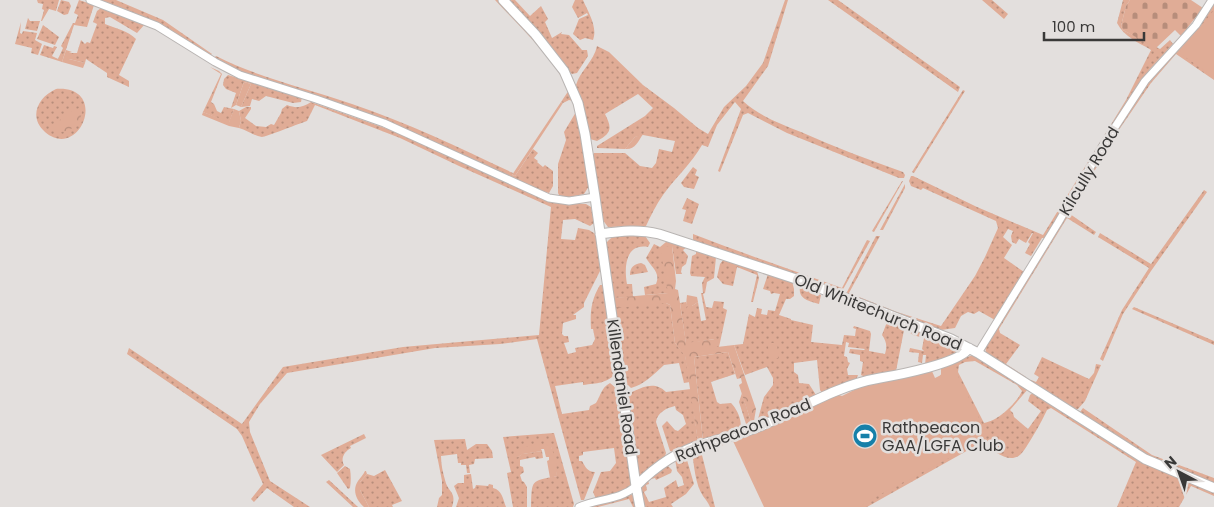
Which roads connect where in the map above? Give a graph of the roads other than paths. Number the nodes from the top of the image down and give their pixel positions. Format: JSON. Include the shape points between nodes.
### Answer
{"nodes":[{"id":1,"x":90,"y":0,"type":"edge"},
{"id":2,"x":503,"y":0,"type":"edge"},
{"id":3,"x":1212,"y":0,"type":"edge"},
{"id":4,"x":595,"y":197,"type":"junction"},
{"id":5,"x":600,"y":234,"type":"junction"},
{"id":6,"x":969,"y":348,"type":"junction"},
{"id":7,"x":978,"y":353,"type":"junction"},
{"id":8,"x":636,"y":486,"type":"junction"},
{"id":9,"x":1214,"y":488,"type":"edge"},
{"id":10,"x":579,"y":507,"type":"edge"},
{"id":11,"x":640,"y":507,"type":"edge"}],
"edges":[{"from":1,"to":4,"type":"street","via":[[157,26],[240,75],[384,124],[554,200]]},
{"from":2,"to":4,"type":"street","name":"Killendaniel Road","via":[[535,34],[567,76],[582,118]]},
{"from":3,"to":7,"type":"street","name":"Kilcully Road","via":[[1196,25],[1145,81]]},
{"from":4,"to":5,"type":"street","name":"Killendaniel Road"},
{"from":5,"to":6,"type":"street","name":"Old Whitechurch Road","via":[[643,230],[659,234],[799,280]]},
{"from":5,"to":8,"type":"street","name":"Killendaniel Road"},
{"from":6,"to":7,"type":"street","name":"Old Whitechurch Road"},
{"from":6,"to":8,"type":"street","name":"Rathpeacon Road","via":[[962,355],[914,372],[854,383],[759,426],[695,447],[670,459]]},
{"from":7,"to":9,"type":"street","name":"Old Whitechurch Road","via":[[1145,459]]},
{"from":8,"to":10,"type":"street","name":"Rathpeacon Road","via":[[614,498]]},
{"from":8,"to":11,"type":"street","name":"Killendaniel Road"}]}
